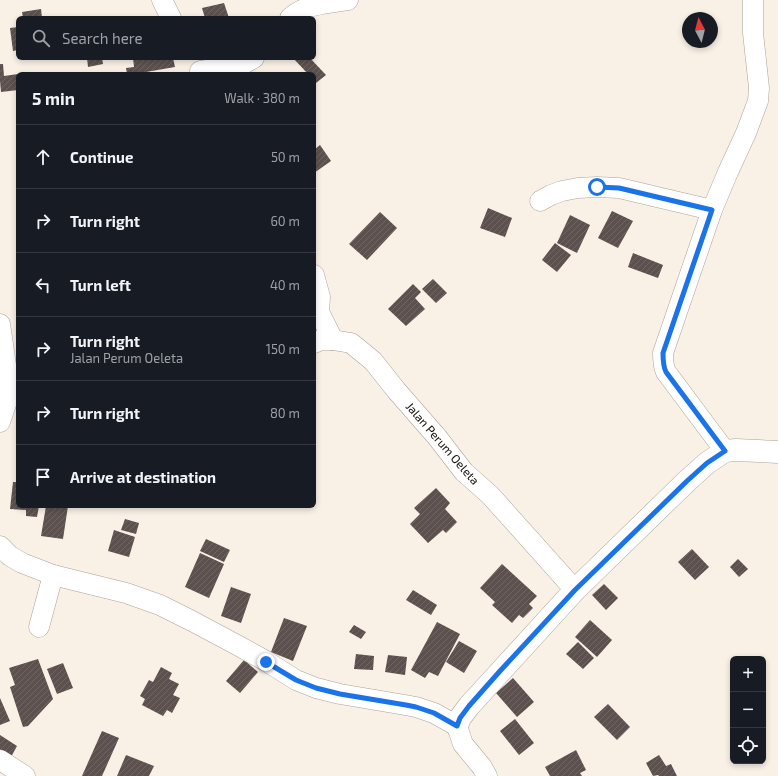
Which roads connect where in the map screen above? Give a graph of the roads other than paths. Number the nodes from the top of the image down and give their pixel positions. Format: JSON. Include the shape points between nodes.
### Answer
{"nodes":[{"id":1,"x":162,"y":0,"type":"edge"},
{"id":2,"x":348,"y":0,"type":"edge"},
{"id":3,"x":753,"y":0,"type":"edge"},
{"id":4,"x":171,"y":16,"type":"edge"},
{"id":5,"x":292,"y":16,"type":"edge"},
{"id":6,"x":250,"y":60,"type":"edge"},
{"id":7,"x":198,"y":68,"type":"edge"},
{"id":8,"x":540,"y":201,"type":"dead end"},
{"id":9,"x":712,"y":210,"type":"junction"},
{"id":10,"x":316,"y":282,"type":"edge"},
{"id":11,"x":0,"y":324,"type":"edge"},
{"id":12,"x":323,"y":341,"type":"edge"},
{"id":13,"x":9,"y":392,"type":"edge"},
{"id":14,"x":0,"y":422,"type":"edge"},
{"id":15,"x":725,"y":451,"type":"junction"},
{"id":16,"x":778,"y":452,"type":"edge"},
{"id":17,"x":0,"y":546,"type":"edge"},
{"id":18,"x":53,"y":575,"type":"junction"},
{"id":19,"x":575,"y":590,"type":"junction"},
{"id":20,"x":39,"y":626,"type":"dead end"},
{"id":21,"x":457,"y":726,"type":"junction"},
{"id":22,"x":0,"y":760,"type":"edge"},
{"id":23,"x":26,"y":776,"type":"edge"},
{"id":24,"x":487,"y":776,"type":"edge"}],
"edges":[{"from":1,"to":4,"type":"street"},
{"from":2,"to":5,"type":"street","via":[[311,6]]},
{"from":3,"to":9,"type":"street","via":[[758,101]]},
{"from":6,"to":7,"type":"street","via":[[245,63]]},
{"from":8,"to":9,"type":"street","via":[[562,191],[578,188],[619,188]]},
{"from":9,"to":15,"type":"street","via":[[662,362],[666,372]]},
{"from":10,"to":12,"type":"street","via":[[320,297],[319,312]]},
{"from":11,"to":13,"type":"street"},
{"from":12,"to":19,"type":"street","name":"Jalan Perum Oeleta","via":[[351,343],[373,361],[438,437],[464,472],[490,495]]},
{"from":13,"to":14,"type":"street"},
{"from":15,"to":16,"type":"street"},
{"from":15,"to":19,"type":"street","via":[[687,481]]},
{"from":17,"to":18,"type":"street","via":[[22,563]]},
{"from":18,"to":20,"type":"street"},
{"from":18,"to":21,"type":"street","via":[[126,593],[160,605],[192,620],[296,680],[316,688],[416,707],[434,713]]},
{"from":19,"to":21,"type":"street","via":[[469,706]]},
{"from":21,"to":24,"type":"street","via":[[463,744]]},
{"from":22,"to":23,"type":"street"}]}
